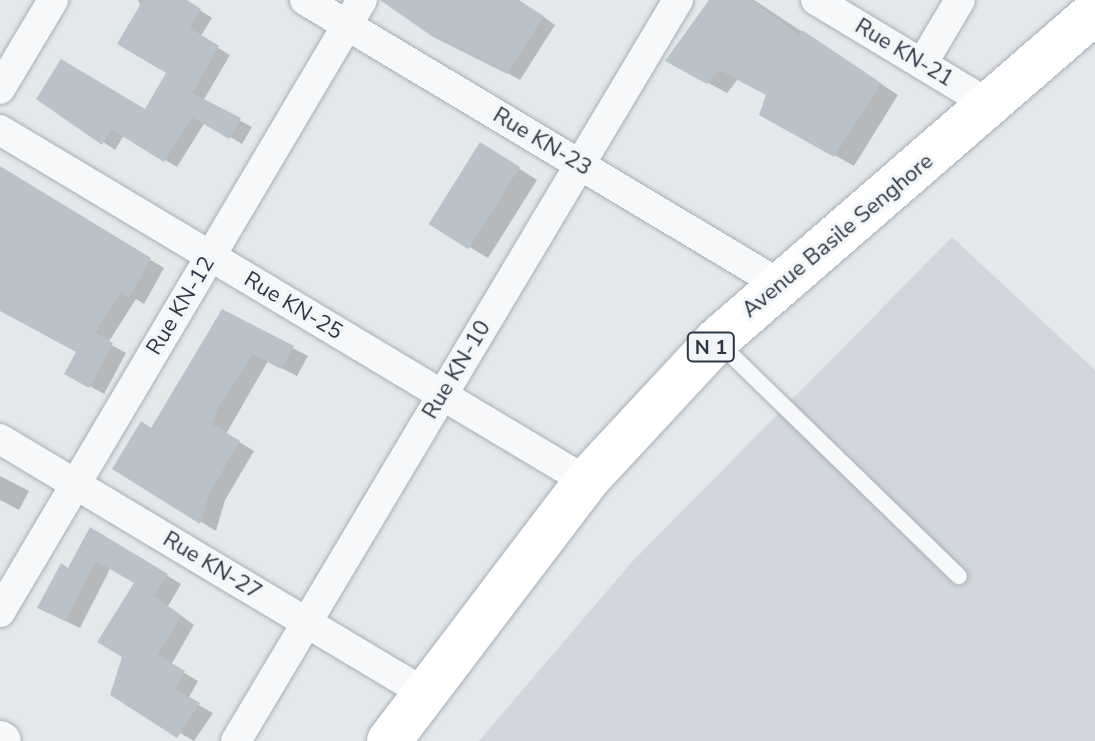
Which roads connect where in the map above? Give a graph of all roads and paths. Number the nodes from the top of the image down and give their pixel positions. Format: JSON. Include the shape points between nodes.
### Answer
{"nodes":[{"id":1,"x":53,"y":0,"type":"edge"},
{"id":2,"x":305,"y":0,"type":"edge"},
{"id":3,"x":678,"y":0,"type":"edge"},
{"id":4,"x":816,"y":0,"type":"edge"},
{"id":5,"x":960,"y":0,"type":"edge"},
{"id":6,"x":1095,"y":12,"type":"edge"},
{"id":7,"x":354,"y":13,"type":"edge"},
{"id":8,"x":922,"y":64,"type":"junction"},
{"id":9,"x":0,"y":89,"type":"edge"},
{"id":10,"x":992,"y":106,"type":"junction"},
{"id":11,"x":0,"y":130,"type":"edge"},
{"id":12,"x":580,"y":165,"type":"junction"},
{"id":13,"x":210,"y":257,"type":"junction"},
{"id":14,"x":779,"y":284,"type":"junction"},
{"id":15,"x":717,"y":340,"type":"junction"},
{"id":16,"x":442,"y":395,"type":"junction"},
{"id":17,"x":0,"y":439,"type":"edge"},
{"id":18,"x":586,"y":481,"type":"junction"},
{"id":19,"x":76,"y":484,"type":"junction"},
{"id":20,"x":959,"y":576,"type":"dead end"},
{"id":21,"x":0,"y":612,"type":"edge"},
{"id":22,"x":307,"y":622,"type":"junction"},
{"id":23,"x":424,"y":693,"type":"junction"},
{"id":24,"x":236,"y":741,"type":"edge"},
{"id":25,"x":389,"y":741,"type":"edge"}],
"edges":[{"from":1,"to":9,"type":"street"},
{"from":2,"to":7,"type":"street","name":"Rue KN-23"},
{"from":3,"to":12,"type":"street","name":"Rue KN-10"},
{"from":4,"to":8,"type":"street","name":"Rue KN-21"},
{"from":5,"to":8,"type":"street"},
{"from":6,"to":10,"type":"highway","name":"Avenue Basile Senghore","number":"N 1"},
{"from":7,"to":12,"type":"street","name":"Rue KN-23"},
{"from":7,"to":13,"type":"street","name":"Rue KN-12"},
{"from":8,"to":10,"type":"street","name":"Rue KN-21"},
{"from":10,"to":14,"type":"highway","name":"Avenue Basile Senghore","number":"N 1"},
{"from":11,"to":13,"type":"street","name":"Rue KN-25"},
{"from":12,"to":14,"type":"street","name":"Rue KN-23"},
{"from":12,"to":16,"type":"street","name":"Rue KN-10"},
{"from":13,"to":16,"type":"street","name":"Rue KN-25"},
{"from":13,"to":19,"type":"street","name":"Rue KN-12"},
{"from":14,"to":15,"type":"highway","name":"Avenue Basile Senghore","number":"N 1"},
{"from":15,"to":18,"type":"highway","name":"Avenue Basile Senghore","number":"N 1"},
{"from":15,"to":20,"type":"lane"},
{"from":16,"to":18,"type":"street","name":"Rue KN-25"},
{"from":16,"to":22,"type":"street","name":"Rue KN-10"},
{"from":17,"to":19,"type":"street","name":"Rue KN-27"},
{"from":18,"to":23,"type":"highway","name":"Avenue Basile Senghore","number":"N 1"},
{"from":19,"to":21,"type":"street","name":"Rue KN-12"},
{"from":19,"to":22,"type":"street","name":"Rue KN-27"},
{"from":22,"to":23,"type":"street","name":"Rue KN-27"},
{"from":22,"to":24,"type":"street","name":"Rue KN-10"},
{"from":23,"to":25,"type":"highway","name":"Avenue Basile Senghore","number":"N 1"}]}
